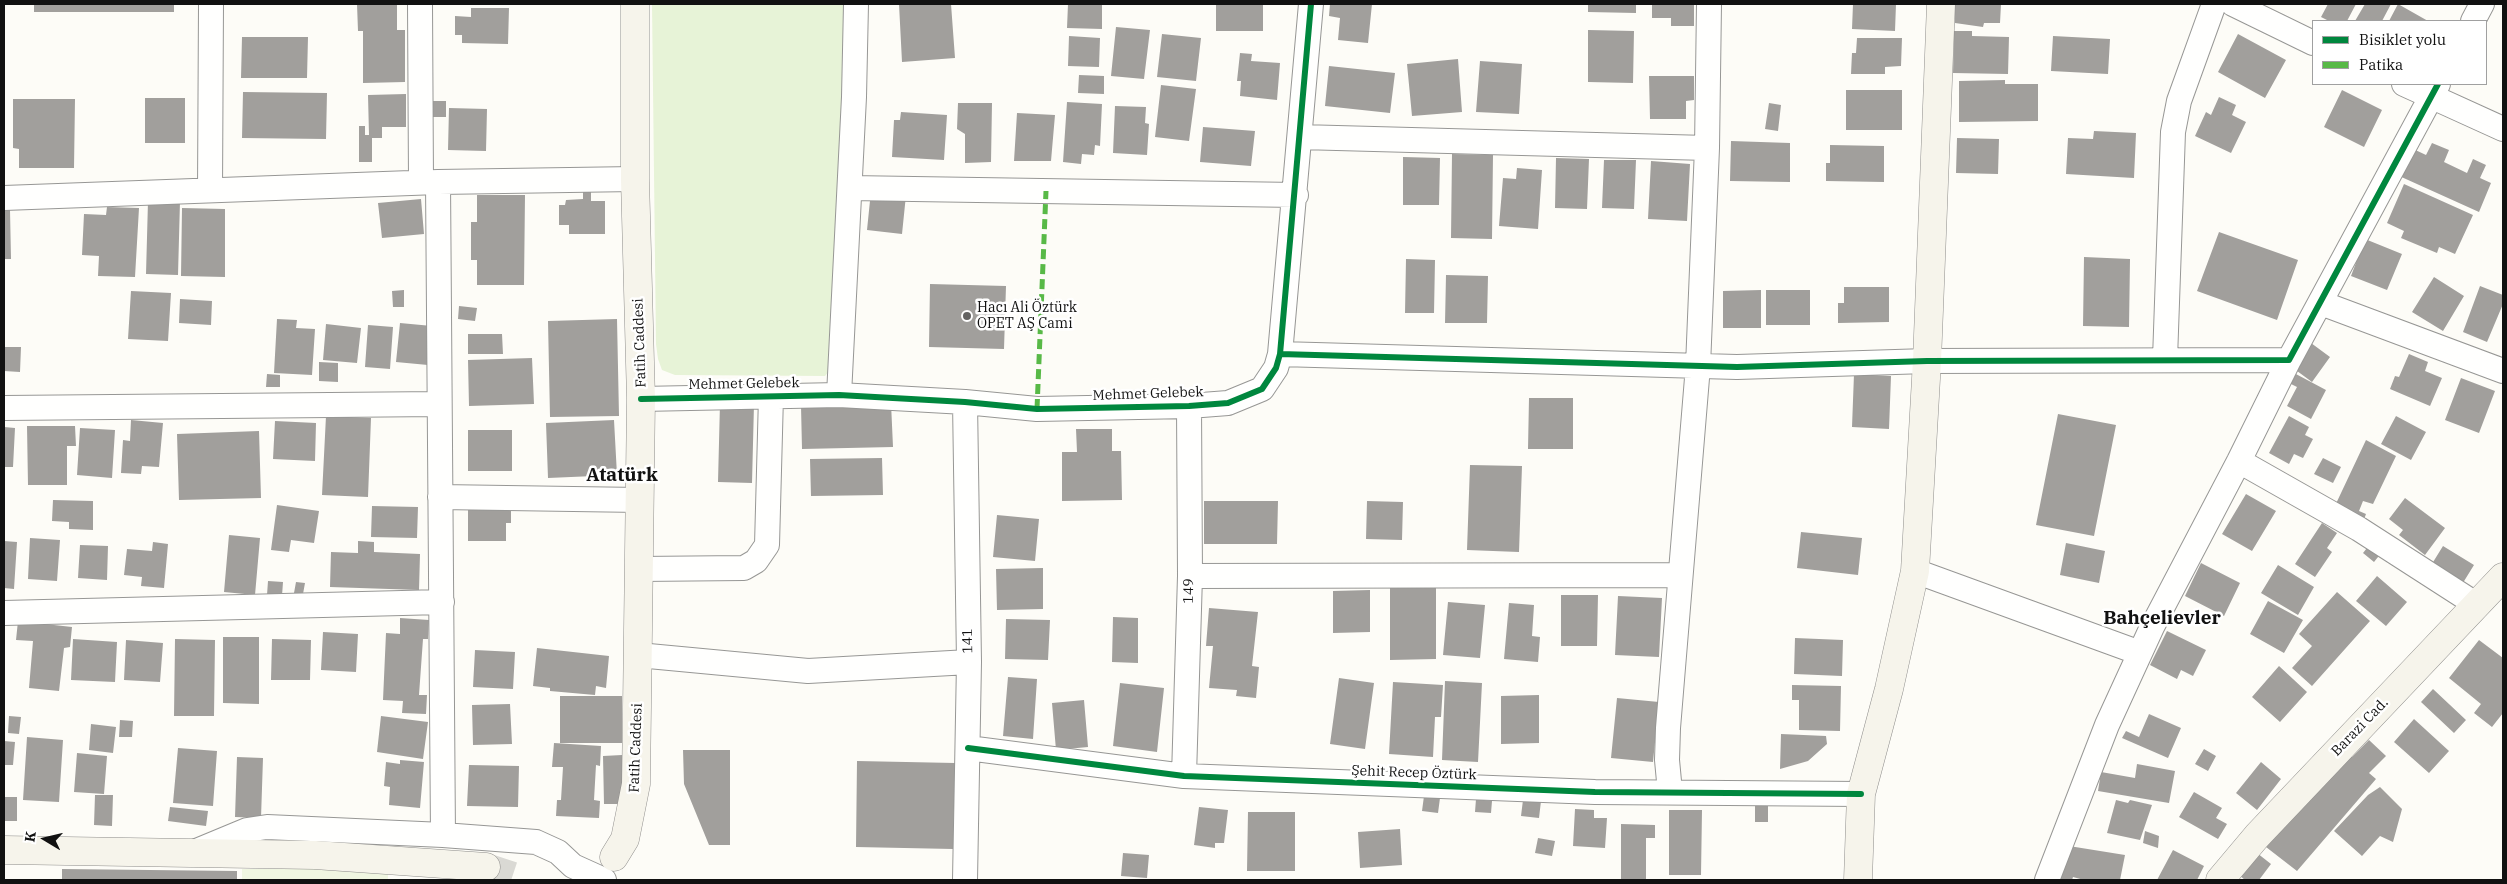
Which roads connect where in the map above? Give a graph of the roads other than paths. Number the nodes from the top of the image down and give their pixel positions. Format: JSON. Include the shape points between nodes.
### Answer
{"nodes":[{"id":1,"x":210,"y":4,"type":"edge"},
{"id":2,"x":420,"y":4,"type":"edge"},
{"id":3,"x":635,"y":4,"type":"edge"},
{"id":4,"x":856,"y":4,"type":"edge"},
{"id":5,"x":1311,"y":4,"type":"edge"},
{"id":6,"x":1710,"y":4,"type":"edge"},
{"id":7,"x":1941,"y":4,"type":"edge"},
{"id":8,"x":2214,"y":4,"type":"edge"},
{"id":9,"x":2233,"y":4,"type":"edge"},
{"id":10,"x":2482,"y":4,"type":"edge"},
{"id":11,"x":2474,"y":20,"type":"edge"},
{"id":12,"x":2312,"y":43,"type":"edge"},
{"id":13,"x":2409,"y":85,"type":"edge"},
{"id":14,"x":2435,"y":90,"type":"edge"},
{"id":15,"x":2503,"y":129,"type":"edge"},
{"id":16,"x":1300,"y":137,"type":"junction"},
{"id":17,"x":1707,"y":148,"type":"junction"},
{"id":18,"x":635,"y":179,"type":"junction"},
{"id":19,"x":429,"y":182,"type":"junction"},
{"id":20,"x":850,"y":188,"type":"junction"},
{"id":21,"x":210,"y":190,"type":"junction"},
{"id":22,"x":1296,"y":195,"type":"junction"},
{"id":23,"x":4,"y":198,"type":"edge"},
{"id":24,"x":2321,"y":302,"type":"junction"},
{"id":25,"x":1280,"y":354,"type":"junction"},
{"id":26,"x":2166,"y":359,"type":"junction"},
{"id":27,"x":2289,"y":360,"type":"junction"},
{"id":28,"x":1927,"y":361,"type":"junction"},
{"id":29,"x":1698,"y":366,"type":"junction"},
{"id":30,"x":2503,"y":371,"type":"edge"},
{"id":31,"x":839,"y":395,"type":"junction"},
{"id":32,"x":771,"y":396,"type":"junction"},
{"id":33,"x":641,"y":399,"type":"junction"},
{"id":34,"x":965,"y":402,"type":"junction"},
{"id":35,"x":440,"y":404,"type":"junction"},
{"id":36,"x":1189,"y":406,"type":"junction"},
{"id":37,"x":4,"y":408,"type":"edge"},
{"id":38,"x":2239,"y":462,"type":"junction"},
{"id":39,"x":440,"y":497,"type":"junction"},
{"id":40,"x":640,"y":500,"type":"junction"},
{"id":41,"x":639,"y":570,"type":"junction"},
{"id":42,"x":1915,"y":571,"type":"junction"},
{"id":43,"x":1680,"y":575,"type":"junction"},
{"id":44,"x":1190,"y":576,"type":"junction"},
{"id":45,"x":2503,"y":577,"type":"edge"},
{"id":46,"x":442,"y":602,"type":"junction"},
{"id":47,"x":2477,"y":605,"type":"junction"},
{"id":48,"x":4,"y":613,"type":"edge"},
{"id":49,"x":2140,"y":653,"type":"junction"},
{"id":50,"x":638,"y":655,"type":"junction"},
{"id":51,"x":968,"y":662,"type":"junction"},
{"id":52,"x":968,"y":748,"type":"junction"},
{"id":53,"x":1184,"y":776,"type":"junction"},
{"id":54,"x":1670,"y":792,"type":"junction"},
{"id":55,"x":1861,"y":794,"type":"junction"},
{"id":56,"x":443,"y":834,"type":"junction"},
{"id":57,"x":4,"y":850,"type":"edge"},
{"id":58,"x":194,"y":852,"type":"junction"},
{"id":59,"x":486,"y":867,"type":"tunnel mouth"},
{"id":60,"x":609,"y":869,"type":"edge"},
{"id":61,"x":965,"y":880,"type":"edge"},
{"id":62,"x":1858,"y":880,"type":"edge"},
{"id":63,"x":2046,"y":880,"type":"edge"},
{"id":64,"x":2220,"y":880,"type":"edge"}],
"edges":[{"from":1,"to":21,"type":"street"},
{"from":2,"to":19,"type":"street"},
{"from":3,"to":18,"type":"street","name":"Fatih Caddesi"},
{"from":4,"to":20,"type":"street"},
{"from":5,"to":16,"type":"street","name":"Mehmet Gelebek"},
{"from":6,"to":17,"type":"street"},
{"from":7,"to":28,"type":"street"},
{"from":8,"to":26,"type":"street","via":[[2179,102],[2174,132]]},
{"from":9,"to":12,"type":"street"},
{"from":10,"to":11,"type":"street"},
{"from":13,"to":14,"type":"street"},
{"from":14,"to":15,"type":"street"},
{"from":14,"to":24,"type":"street"},
{"from":16,"to":17,"type":"street"},
{"from":16,"to":22,"type":"street","name":"Mehmet Gelebek"},
{"from":17,"to":29,"type":"street"},
{"from":18,"to":19,"type":"street"},
{"from":18,"to":33,"type":"street","name":"Fatih Caddesi"},
{"from":19,"to":21,"type":"street"},
{"from":19,"to":35,"type":"street"},
{"from":20,"to":22,"type":"street"},
{"from":20,"to":31,"type":"street"},
{"from":21,"to":23,"type":"street"},
{"from":22,"to":25,"type":"street","name":"Mehmet Gelebek"},
{"from":24,"to":27,"type":"street"},
{"from":24,"to":30,"type":"street"},
{"from":25,"to":29,"type":"street"},
{"from":25,"to":36,"type":"street","name":"Mehmet Gelebek","via":[[1276,368],[1262,389],[1228,403]]},
{"from":26,"to":27,"type":"street"},
{"from":26,"to":28,"type":"street"},
{"from":27,"to":38,"type":"street"},
{"from":28,"to":29,"type":"street"},
{"from":28,"to":42,"type":"street"},
{"from":29,"to":43,"type":"street"},
{"from":31,"to":32,"type":"street","name":"Mehmet Gelebek"},
{"from":31,"to":34,"type":"street","name":"Mehmet Gelebek"},
{"from":32,"to":33,"type":"street","name":"Mehmet Gelebek"},
{"from":32,"to":41,"type":"street","via":[[767,545],[756,562],[744,568]]},
{"from":33,"to":40,"type":"street","name":"Fatih Caddesi"},
{"from":34,"to":36,"type":"street","name":"Mehmet Gelebek","via":[[1037,409]]},
{"from":34,"to":51,"type":"street","name":"141"},
{"from":35,"to":37,"type":"street"},
{"from":35,"to":39,"type":"street"},
{"from":36,"to":44,"type":"street","name":"149"},
{"from":38,"to":47,"type":"street","via":[[2359,529]]},
{"from":38,"to":49,"type":"street"},
{"from":39,"to":40,"type":"street"},
{"from":39,"to":46,"type":"street"},
{"from":40,"to":41,"type":"street","name":"Fatih Caddesi"},
{"from":41,"to":50,"type":"street","name":"Fatih Caddesi"},
{"from":42,"to":49,"type":"street"},
{"from":42,"to":55,"type":"street","via":[[1889,689]]},
{"from":43,"to":44,"type":"street"},
{"from":43,"to":54,"type":"street","via":[[1668,728]]},
{"from":44,"to":53,"type":"street","name":"149"},
{"from":45,"to":47,"type":"street","name":"Barazi Cad."},
{"from":46,"to":48,"type":"street"},
{"from":46,"to":56,"type":"street"},
{"from":47,"to":64,"type":"street","name":"Barazi Cad.","via":[[2257,836]]},
{"from":49,"to":63,"type":"street","via":[[2107,725]]},
{"from":50,"to":51,"type":"street","via":[[808,671]]},
{"from":50,"to":60,"type":"street","name":"Fatih Caddesi","via":[[636,784],[625,839]]},
{"from":51,"to":52,"type":"street","name":"141"},
{"from":52,"to":53,"type":"street","name":"Şehit Recep Öztürk"},
{"from":52,"to":61,"type":"street","name":"141"},
{"from":53,"to":54,"type":"street","name":"Şehit Recep Öztürk"},
{"from":54,"to":55,"type":"street","name":"Şehit Recep Öztürk"},
{"from":55,"to":62,"type":"street"},
{"from":56,"to":58,"type":"street","via":[[267,827],[247,830]]},
{"from":56,"to":60,"type":"street","via":[[536,842],[558,852],[573,866]]},
{"from":57,"to":58,"type":"street"},
{"from":58,"to":59,"type":"street","via":[[315,855]]}]}
